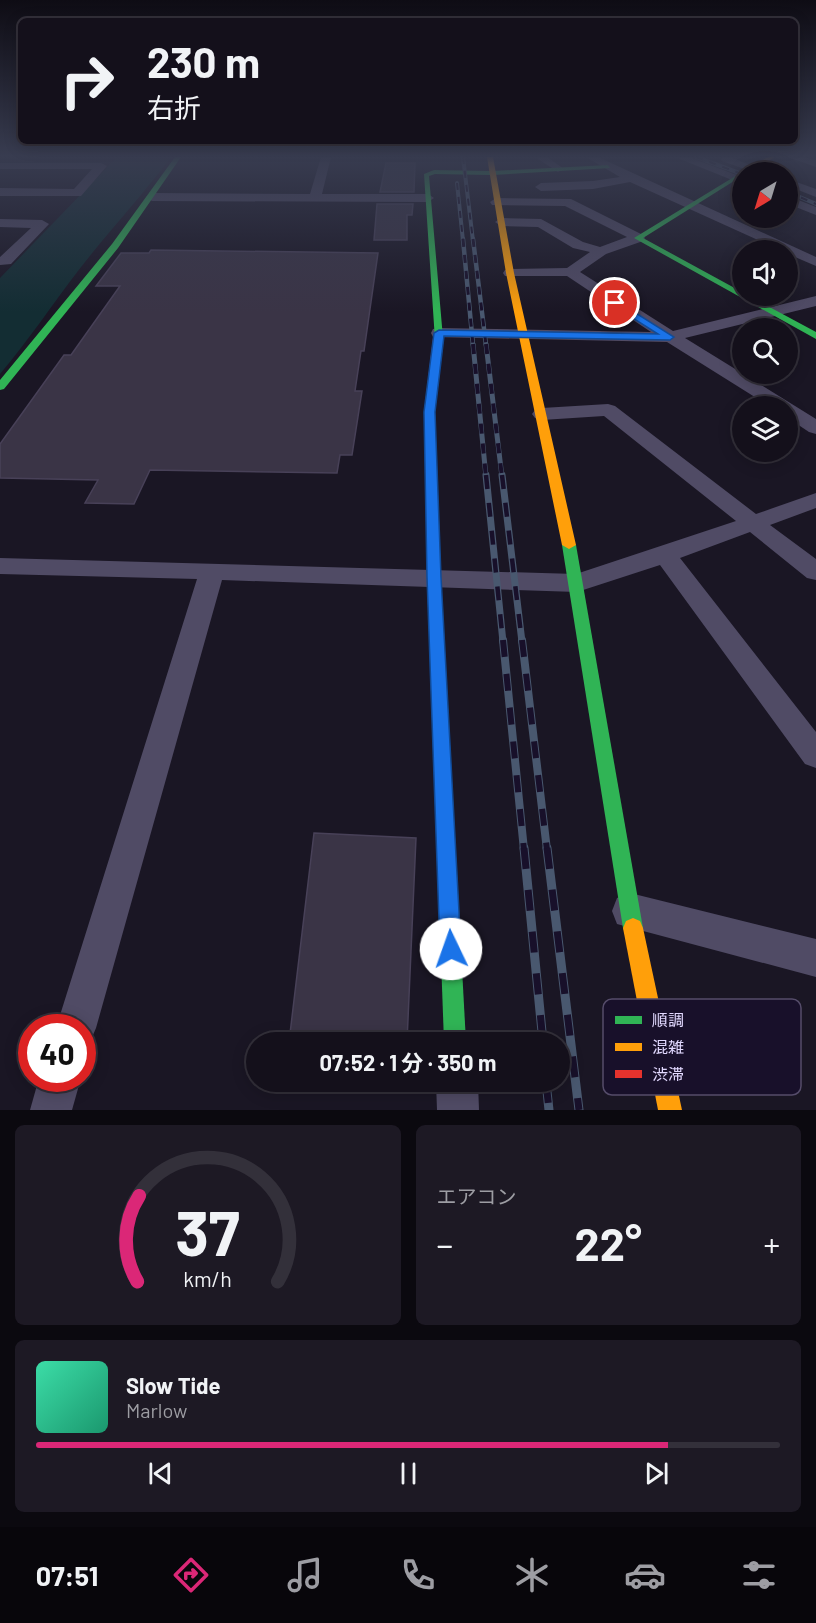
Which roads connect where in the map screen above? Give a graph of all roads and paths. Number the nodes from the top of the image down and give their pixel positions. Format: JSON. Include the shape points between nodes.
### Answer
{"nodes":[{"id":1,"x":143,"y":209,"type":"edge"},
{"id":2,"x":429,"y":209,"type":"edge"},
{"id":3,"x":500,"y":209,"type":"edge"},
{"id":4,"x":580,"y":209,"type":"edge"},
{"id":5,"x":685,"y":209,"type":"edge"},
{"id":6,"x":699,"y":209,"type":"edge"},
{"id":7,"x":501,"y":222,"type":"junction"},
{"id":8,"x":0,"y":223,"type":"edge"},
{"id":9,"x":638,"y":238,"type":"junction"},
{"id":10,"x":601,"y":251,"type":"junction"},
{"id":11,"x":0,"y":261,"type":"edge"},
{"id":12,"x":816,"y":262,"type":"edge"},
{"id":13,"x":570,"y":272,"type":"junction"},
{"id":14,"x":510,"y":273,"type":"junction"},
{"id":15,"x":816,"y":301,"type":"edge"},
{"id":16,"x":772,"y":313,"type":"junction"},
{"id":17,"x":439,"y":333,"type":"junction"},
{"id":18,"x":524,"y":336,"type":"junction"},
{"id":19,"x":816,"y":336,"type":"edge"},
{"id":20,"x":670,"y":337,"type":"junction"},
{"id":21,"x":0,"y":387,"type":"edge"},
{"id":22,"x":766,"y":396,"type":"edge"},
{"id":23,"x":542,"y":414,"type":"junction"},
{"id":24,"x":798,"y":416,"type":"edge"},
{"id":25,"x":816,"y":428,"type":"edge"},
{"id":26,"x":816,"y":500,"type":"edge"},
{"id":27,"x":754,"y":523,"type":"junction"},
{"id":28,"x":665,"y":555,"type":"junction"},
{"id":29,"x":0,"y":566,"type":"edge"},
{"id":30,"x":212,"y":571,"type":"junction"},
{"id":31,"x":816,"y":572,"type":"edge"},
{"id":32,"x":434,"y":577,"type":"junction"},
{"id":33,"x":577,"y":583,"type":"junction"},
{"id":34,"x":816,"y":755,"type":"edge"},
{"id":35,"x":630,"y":911,"type":"junction"},
{"id":36,"x":816,"y":958,"type":"edge"},
{"id":37,"x":648,"y":999,"type":"edge"},
{"id":38,"x":80,"y":1014,"type":"edge"},
{"id":39,"x":455,"y":1032,"type":"edge"},
{"id":40,"x":56,"y":1092,"type":"edge"},
{"id":41,"x":457,"y":1092,"type":"edge"},
{"id":42,"x":667,"y":1095,"type":"edge"},
{"id":43,"x":51,"y":1110,"type":"edge"},
{"id":44,"x":458,"y":1110,"type":"edge"},
{"id":45,"x":670,"y":1110,"type":"edge"}],
"edges":[{"from":1,"to":21,"type":"street"},
{"from":2,"to":17,"type":"street"},
{"from":3,"to":7,"type":"street"},
{"from":4,"to":9,"type":"street"},
{"from":5,"to":9,"type":"street"},
{"from":6,"to":12,"type":"street"},
{"from":7,"to":10,"type":"street","via":[[540,223],[578,245]]},
{"from":7,"to":14,"type":"street"},
{"from":8,"to":11,"type":"street","via":[[42,224],[6,261]]},
{"from":9,"to":10,"type":"street"},
{"from":9,"to":16,"type":"street"},
{"from":10,"to":13,"type":"street"},
{"from":13,"to":14,"type":"street"},
{"from":13,"to":20,"type":"street"},
{"from":14,"to":18,"type":"street"},
{"from":15,"to":16,"type":"street"},
{"from":16,"to":19,"type":"street"},
{"from":16,"to":20,"type":"street"},
{"from":17,"to":18,"type":"street"},
{"from":17,"to":32,"type":"street","via":[[429,412]]},
{"from":18,"to":20,"type":"street"},
{"from":18,"to":23,"type":"street"},
{"from":20,"to":22,"type":"street"},
{"from":23,"to":27,"type":"street","via":[[608,410]]},
{"from":23,"to":33,"type":"street"},
{"from":24,"to":25,"type":"street"},
{"from":26,"to":27,"type":"street"},
{"from":27,"to":28,"type":"street"},
{"from":27,"to":31,"type":"street"},
{"from":28,"to":33,"type":"street"},
{"from":28,"to":34,"type":"street"},
{"from":29,"to":30,"type":"street"},
{"from":30,"to":32,"type":"street"},
{"from":30,"to":38,"type":"street"},
{"from":32,"to":33,"type":"street"},
{"from":32,"to":39,"type":"street"},
{"from":33,"to":35,"type":"street"},
{"from":35,"to":36,"type":"street"},
{"from":35,"to":37,"type":"street"},
{"from":40,"to":43,"type":"street"},
{"from":41,"to":44,"type":"street"},
{"from":42,"to":45,"type":"street"}]}
